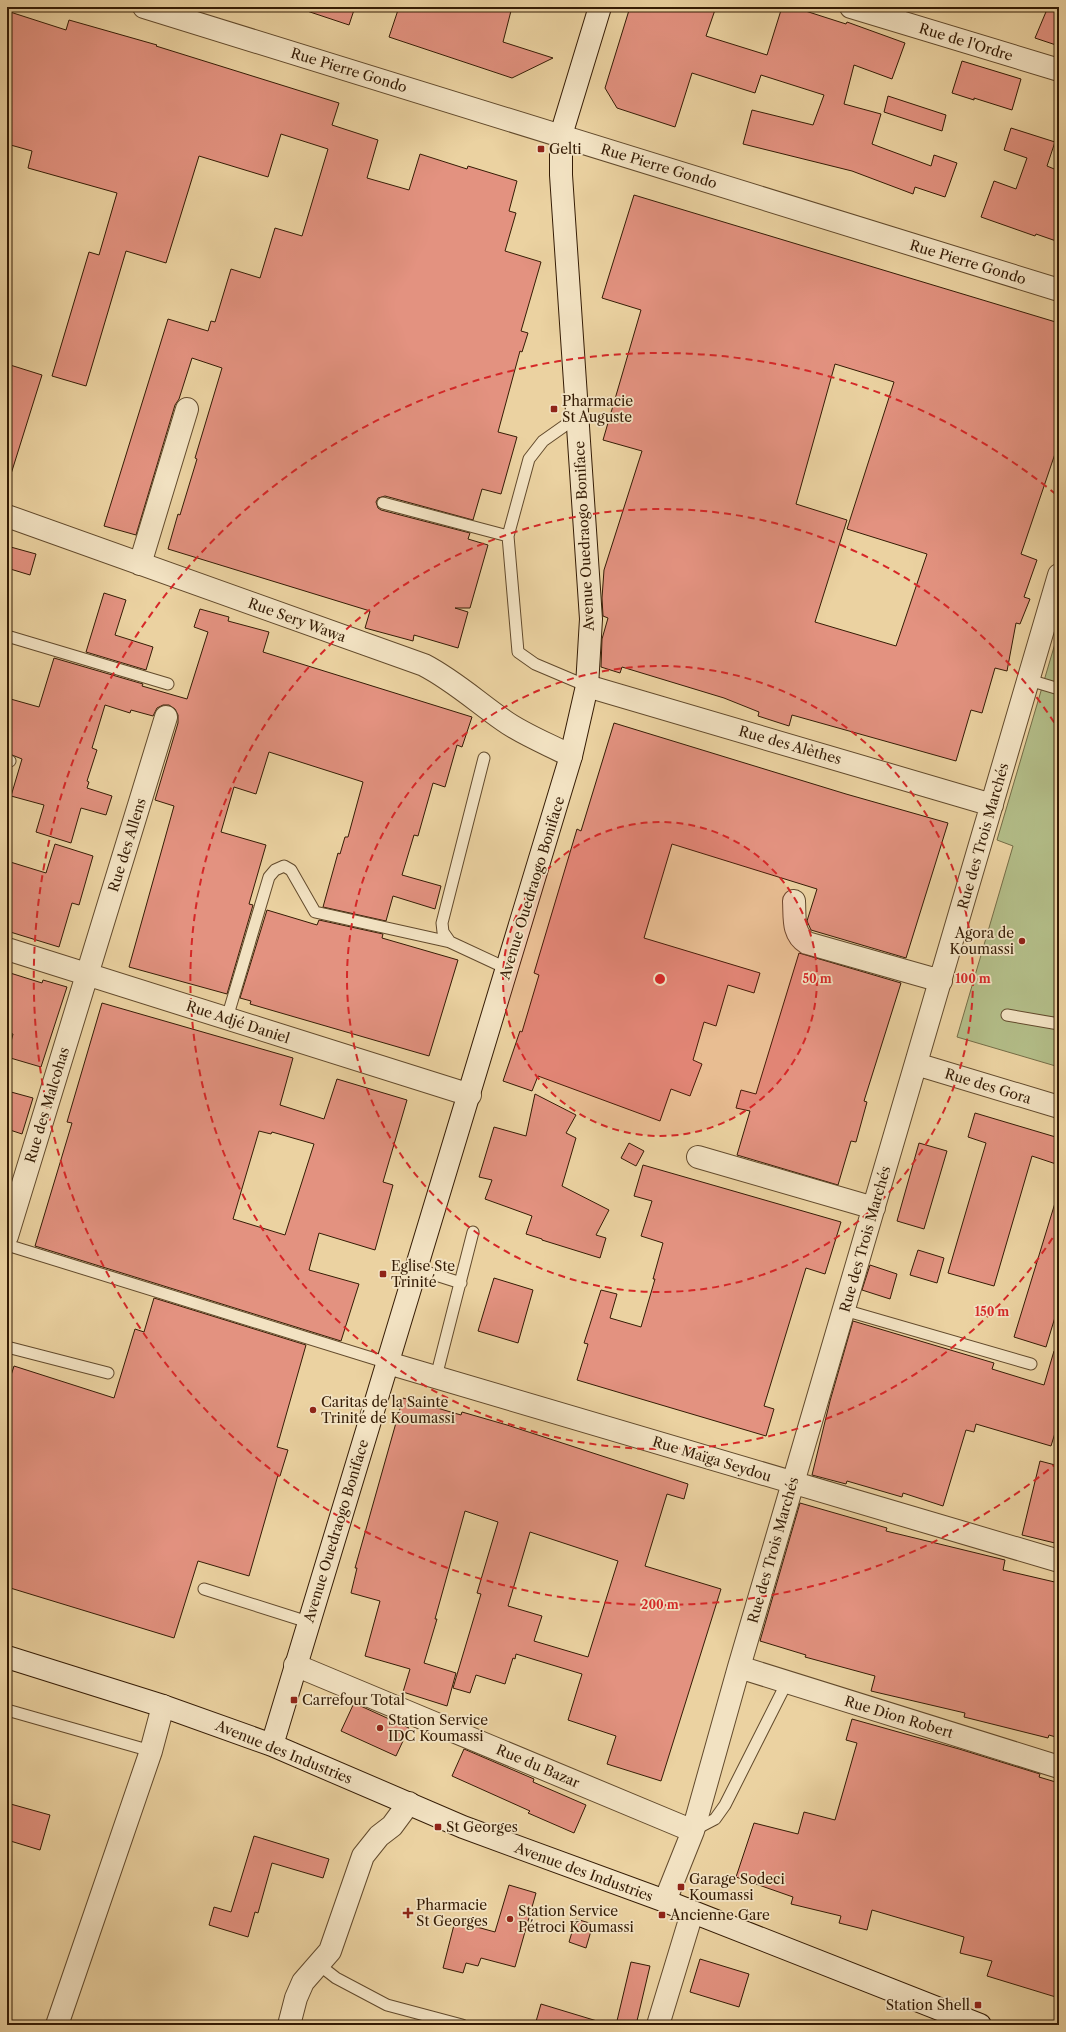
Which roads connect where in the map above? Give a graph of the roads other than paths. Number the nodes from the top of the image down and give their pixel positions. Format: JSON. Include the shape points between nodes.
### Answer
{"nodes":[{"id":1,"x":144,"y":7,"type":"edge"},
{"id":2,"x":600,"y":7,"type":"edge"},
{"id":3,"x":851,"y":7,"type":"edge"},
{"id":4,"x":1059,"y":70,"type":"edge"},
{"id":5,"x":561,"y":136,"type":"junction"},
{"id":6,"x":1059,"y":290,"type":"edge"},
{"id":7,"x":187,"y":409,"type":"dead end"},
{"id":8,"x":577,"y":416,"type":"junction"},
{"id":9,"x":383,"y":503,"type":"dead end"},
{"id":10,"x":7,"y":516,"type":"edge"},
{"id":11,"x":508,"y":536,"type":"junction"},
{"id":12,"x":140,"y":564,"type":"junction"},
{"id":13,"x":1059,"y":575,"type":"edge"},
{"id":14,"x":7,"y":636,"type":"edge"},
{"id":15,"x":1029,"y":680,"type":"junction"},
{"id":16,"x":168,"y":684,"type":"dead end"},
{"id":17,"x":587,"y":686,"type":"junction"},
{"id":18,"x":1059,"y":689,"type":"edge"},
{"id":19,"x":166,"y":717,"type":"dead end"},
{"id":20,"x":572,"y":756,"type":"junction"},
{"id":21,"x":484,"y":758,"type":"dead end"},
{"id":22,"x":992,"y":805,"type":"junction"},
{"id":23,"x":794,"y":902,"type":"dead end"},
{"id":24,"x":450,"y":942,"type":"junction"},
{"id":25,"x":7,"y":949,"type":"edge"},
{"id":26,"x":508,"y":969,"type":"junction"},
{"id":27,"x":88,"y":974,"type":"junction"},
{"id":28,"x":941,"y":981,"type":"junction"},
{"id":29,"x":1007,"y":1015,"type":"dead end"},
{"id":30,"x":227,"y":1018,"type":"junction"},
{"id":31,"x":1059,"y":1024,"type":"edge"},
{"id":32,"x":916,"y":1064,"type":"junction"},
{"id":33,"x":470,"y":1095,"type":"junction"},
{"id":34,"x":1059,"y":1107,"type":"edge"},
{"id":35,"x":698,"y":1157,"type":"dead end"},
{"id":36,"x":874,"y":1208,"type":"junction"},
{"id":37,"x":473,"y":1232,"type":"dead end"},
{"id":38,"x":7,"y":1236,"type":"edge"},
{"id":39,"x":7,"y":1245,"type":"edge"},
{"id":40,"x":416,"y":1269,"type":"junction"},
{"id":41,"x":461,"y":1283,"type":"junction"},
{"id":42,"x":844,"y":1310,"type":"junction"},
{"id":43,"x":7,"y":1347,"type":"edge"},
{"id":44,"x":388,"y":1363,"type":"junction"},
{"id":45,"x":1031,"y":1364,"type":"dead end"},
{"id":46,"x":108,"y":1373,"type":"dead end"},
{"id":47,"x":436,"y":1377,"type":"junction"},
{"id":48,"x":793,"y":1483,"type":"junction"},
{"id":49,"x":1059,"y":1562,"type":"edge"},
{"id":50,"x":204,"y":1589,"type":"dead end"},
{"id":51,"x":308,"y":1622,"type":"junction"},
{"id":52,"x":7,"y":1657,"type":"edge"},
{"id":53,"x":295,"y":1665,"type":"junction"},
{"id":54,"x":739,"y":1667,"type":"junction"},
{"id":55,"x":787,"y":1682,"type":"junction"},
{"id":56,"x":163,"y":1706,"type":"junction"},
{"id":57,"x":7,"y":1710,"type":"edge"},
{"id":58,"x":272,"y":1744,"type":"junction"},
{"id":59,"x":151,"y":1751,"type":"junction"},
{"id":60,"x":1059,"y":1767,"type":"edge"},
{"id":61,"x":409,"y":1804,"type":"junction"},
{"id":62,"x":693,"y":1831,"type":"junction"},
{"id":63,"x":665,"y":1901,"type":"junction"},
{"id":64,"x":692,"y":1913,"type":"junction"},
{"id":65,"x":318,"y":1964,"type":"junction"},
{"id":66,"x":947,"y":2017,"type":"edge"},
{"id":67,"x":57,"y":2025,"type":"edge"},
{"id":68,"x":289,"y":2025,"type":"edge"},
{"id":69,"x":462,"y":2025,"type":"edge"},
{"id":70,"x":658,"y":2025,"type":"edge"},
{"id":71,"x":980,"y":2025,"type":"edge"}],
"edges":[{"from":1,"to":5,"type":"street","name":"Rue Pierre Gondo"},
{"from":2,"to":5,"type":"street","name":"Avenue Ouedraogo Boniface"},
{"from":3,"to":4,"type":"street","name":"Rue de l'Ordre"},
{"from":5,"to":6,"type":"street","name":"Rue Pierre Gondo"},
{"from":5,"to":8,"type":"street","name":"Avenue Ouedraogo Boniface"},
{"from":7,"to":12,"type":"street"},
{"from":8,"to":11,"type":"lane","via":[[542,441],[529,459]]},
{"from":8,"to":17,"type":"street","name":"Avenue Ouedraogo Boniface","via":[[591,618]]},
{"from":9,"to":11,"type":"lane"},
{"from":10,"to":12,"type":"street","name":"Rue Sery Wawa"},
{"from":11,"to":17,"type":"lane","via":[[518,652],[535,664]]},
{"from":12,"to":20,"type":"street","name":"Rue Sery Wawa","via":[[424,665],[461,687],[504,721]]},
{"from":13,"to":15,"type":"street","name":"Rue des Trois Marchés"},
{"from":14,"to":16,"type":"lane"},
{"from":15,"to":18,"type":"lane"},
{"from":15,"to":22,"type":"street","name":"Rue des Trois Marchés"},
{"from":17,"to":20,"type":"street","name":"Avenue Ouedraogo Boniface"},
{"from":17,"to":22,"type":"street","name":"Rue des Alèthes"},
{"from":19,"to":27,"type":"street","name":"Rue des Allens"},
{"from":20,"to":26,"type":"street","name":"Avenue Ouedraogo Boniface"},
{"from":21,"to":24,"type":"lane","via":[[442,923],[443,932]]},
{"from":22,"to":28,"type":"street","name":"Rue des Trois Marchés"},
{"from":23,"to":28,"type":"street","via":[[796,933],[807,943]]},
{"from":24,"to":26,"type":"lane"},
{"from":24,"to":30,"type":"lane","via":[[315,912],[291,870],[284,866],[275,870],[269,877]]},
{"from":25,"to":27,"type":"street","name":"Rue Adjé Daniel"},
{"from":26,"to":33,"type":"street","name":"Avenue Ouedraogo Boniface"},
{"from":27,"to":30,"type":"street","name":"Rue Adjé Daniel"},
{"from":27,"to":38,"type":"street","name":"Rue des Malcohas"},
{"from":28,"to":32,"type":"street","name":"Rue des Trois Marchés"},
{"from":29,"to":31,"type":"lane"},
{"from":30,"to":33,"type":"street","name":"Rue Adjé Daniel"},
{"from":32,"to":34,"type":"street","name":"Rue des Gora"},
{"from":32,"to":36,"type":"street","name":"Rue des Trois Marchés"},
{"from":33,"to":40,"type":"street","name":"Avenue Ouedraogo Boniface"},
{"from":35,"to":36,"type":"street"},
{"from":36,"to":42,"type":"street","name":"Rue des Trois Marchés"},
{"from":37,"to":41,"type":"lane"},
{"from":39,"to":44,"type":"lane"},
{"from":40,"to":41,"type":"lane"},
{"from":40,"to":44,"type":"street","name":"Avenue Ouedraogo Boniface"},
{"from":41,"to":47,"type":"lane"},
{"from":42,"to":45,"type":"lane"},
{"from":42,"to":48,"type":"street","name":"Rue des Trois Marchés"},
{"from":43,"to":46,"type":"lane"},
{"from":44,"to":47,"type":"street","name":"Rue Maïga Seydou"},
{"from":44,"to":51,"type":"street","name":"Avenue Ouedraogo Boniface"},
{"from":47,"to":48,"type":"street","name":"Rue Maïga Seydou"},
{"from":48,"to":49,"type":"street","name":"Rue Maïga Seydou"},
{"from":48,"to":54,"type":"street","name":"Rue des Trois Marchés"},
{"from":50,"to":51,"type":"lane"},
{"from":51,"to":53,"type":"street","name":"Avenue Ouedraogo Boniface"},
{"from":52,"to":56,"type":"street","name":"Avenue des Industries"},
{"from":53,"to":58,"type":"street","name":"Avenue Ouedraogo Boniface"},
{"from":53,"to":62,"type":"street","name":"Rue du Bazar"},
{"from":54,"to":55,"type":"street","name":"Rue Dion Robert"},
{"from":54,"to":62,"type":"street","name":"Rue des Trois Marchés"},
{"from":55,"to":60,"type":"street","name":"Rue Dion Robert"},
{"from":55,"to":62,"type":"lane","via":[[725,1805],[715,1819]]},
{"from":56,"to":58,"type":"street","name":"Avenue des Industries"},
{"from":56,"to":59,"type":"street"},
{"from":57,"to":59,"type":"lane"},
{"from":58,"to":61,"type":"street","name":"Avenue des Industries"},
{"from":59,"to":67,"type":"street"},
{"from":61,"to":63,"type":"street","name":"Avenue des Industries","via":[[463,1827]]},
{"from":61,"to":65,"type":"street","via":[[392,1826],[379,1836],[362,1856],[330,1951]]},
{"from":62,"to":63,"type":"street","name":"Rue des Trois Marchés"},
{"from":63,"to":64,"type":"street","name":"Avenue des Industries"},
{"from":64,"to":66,"type":"street","name":"Avenue des Industries"},
{"from":64,"to":70,"type":"street"},
{"from":65,"to":68,"type":"street","via":[[303,1982]]},
{"from":65,"to":69,"type":"lane","via":[[336,1978],[387,2005]]},
{"from":66,"to":71,"type":"street","name":"Avenue des Industries"}]}
